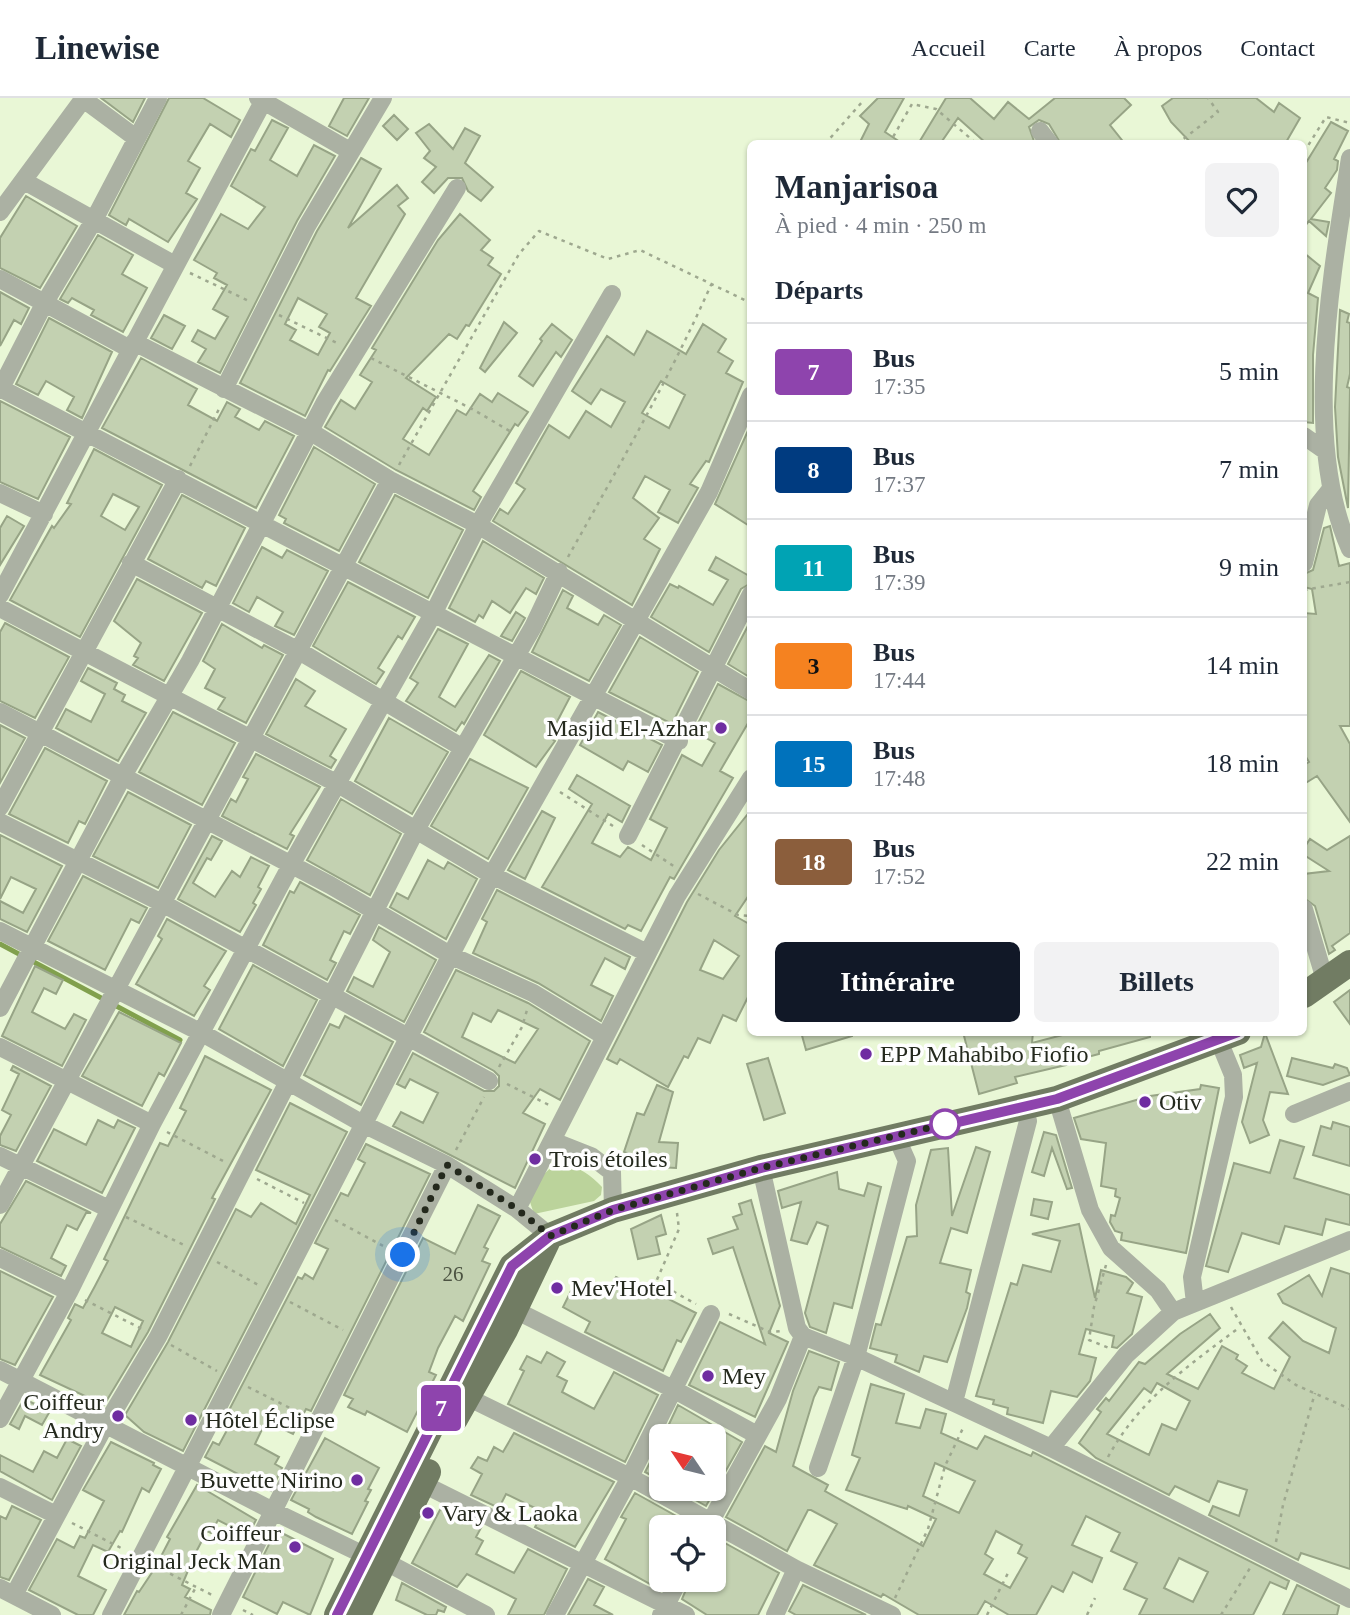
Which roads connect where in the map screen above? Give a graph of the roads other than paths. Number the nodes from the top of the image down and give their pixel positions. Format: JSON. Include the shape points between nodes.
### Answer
{"nodes":[{"id":1,"x":83,"y":98,"type":"edge"},
{"id":2,"x":158,"y":98,"type":"edge"},
{"id":3,"x":383,"y":98,"type":"edge"},
{"id":4,"x":262,"y":99,"type":"edge"},
{"id":5,"x":136,"y":138,"type":"junction"},
{"id":6,"x":350,"y":151,"type":"junction"},
{"id":7,"x":1350,"y":158,"type":"edge"},
{"id":8,"x":24,"y":181,"type":"junction"},
{"id":9,"x":457,"y":188,"type":"dead end"},
{"id":10,"x":0,"y":212,"type":"edge"},
{"id":11,"x":94,"y":220,"type":"junction"},
{"id":12,"x":175,"y":265,"type":"junction"},
{"id":13,"x":0,"y":279,"type":"edge"},
{"id":14,"x":612,"y":294,"type":"dead end"},
{"id":15,"x":44,"y":304,"type":"junction"},
{"id":16,"x":132,"y":346,"type":"junction"},
{"id":17,"x":0,"y":389,"type":"edge"},
{"id":18,"x":226,"y":390,"type":"junction"},
{"id":19,"x":747,"y":404,"type":"edge"},
{"id":20,"x":312,"y":432,"type":"junction"},
{"id":21,"x":88,"y":433,"type":"junction"},
{"id":22,"x":1307,"y":438,"type":"edge"},
{"id":23,"x":1324,"y":450,"type":"junction"},
{"id":24,"x":180,"y":480,"type":"junction"},
{"id":25,"x":390,"y":480,"type":"junction"},
{"id":26,"x":1330,"y":490,"type":"junction"},
{"id":27,"x":0,"y":493,"type":"edge"},
{"id":28,"x":44,"y":514,"type":"junction"},
{"id":29,"x":261,"y":524,"type":"junction"},
{"id":30,"x":478,"y":525,"type":"junction"},
{"id":31,"x":1350,"y":549,"type":"edge"},
{"id":32,"x":1307,"y":551,"type":"edge"},
{"id":33,"x":131,"y":563,"type":"junction"},
{"id":34,"x":343,"y":565,"type":"junction"},
{"id":35,"x":559,"y":572,"type":"junction"},
{"id":36,"x":0,"y":595,"type":"edge"},
{"id":37,"x":747,"y":602,"type":"edge"},
{"id":38,"x":0,"y":608,"type":"edge"},
{"id":39,"x":217,"y":608,"type":"junction"},
{"id":40,"x":433,"y":614,"type":"junction"},
{"id":41,"x":635,"y":622,"type":"junction"},
{"id":42,"x":299,"y":651,"type":"junction"},
{"id":43,"x":83,"y":653,"type":"junction"},
{"id":44,"x":513,"y":656,"type":"junction"},
{"id":45,"x":714,"y":670,"type":"junction"},
{"id":46,"x":747,"y":689,"type":"edge"},
{"id":47,"x":169,"y":695,"type":"junction"},
{"id":48,"x":594,"y":699,"type":"junction"},
{"id":49,"x":385,"y":701,"type":"junction"},
{"id":50,"x":0,"y":712,"type":"edge"},
{"id":51,"x":39,"y":733,"type":"junction"},
{"id":52,"x":250,"y":739,"type":"junction"},
{"id":53,"x":679,"y":741,"type":"junction"},
{"id":54,"x":463,"y":748,"type":"junction"},
{"id":55,"x":123,"y":776,"type":"junction"},
{"id":56,"x":747,"y":784,"type":"edge"},
{"id":57,"x":338,"y":785,"type":"junction"},
{"id":58,"x":0,"y":807,"type":"edge"},
{"id":59,"x":0,"y":822,"type":"edge"},
{"id":60,"x":207,"y":822,"type":"junction"},
{"id":61,"x":417,"y":828,"type":"junction"},
{"id":62,"x":628,"y":836,"type":"dead end"},
{"id":63,"x":78,"y":862,"type":"junction"},
{"id":64,"x":291,"y":865,"type":"junction"},
{"id":65,"x":492,"y":875,"type":"junction"},
{"id":66,"x":162,"y":903,"type":"junction"},
{"id":67,"x":377,"y":911,"type":"junction"},
{"id":68,"x":0,"y":931,"type":"edge"},
{"id":69,"x":1307,"y":933,"type":"edge"},
{"id":70,"x":32,"y":948,"type":"junction"},
{"id":71,"x":246,"y":949,"type":"junction"},
{"id":72,"x":647,"y":953,"type":"junction"},
{"id":73,"x":452,"y":956,"type":"junction"},
{"id":74,"x":1350,"y":963,"type":"edge"},
{"id":75,"x":1314,"y":988,"type":"edge"},
{"id":76,"x":117,"y":992,"type":"junction"},
{"id":77,"x":332,"y":996,"type":"junction"},
{"id":78,"x":0,"y":1008,"type":"edge"},
{"id":79,"x":202,"y":1033,"type":"junction"},
{"id":80,"x":604,"y":1036,"type":"junction"},
{"id":81,"x":411,"y":1037,"type":"junction"},
{"id":82,"x":1228,"y":1037,"type":"edge"},
{"id":83,"x":0,"y":1047,"type":"edge"},
{"id":84,"x":66,"y":1080,"type":"junction"},
{"id":85,"x":496,"y":1081,"type":"road end"},
{"id":86,"x":288,"y":1083,"type":"junction"},
{"id":87,"x":1350,"y":1091,"type":"edge"},
{"id":88,"x":1057,"y":1099,"type":"junction"},
{"id":89,"x":1022,"y":1105,"type":"junction"},
{"id":90,"x":1294,"y":1114,"type":"dead end"},
{"id":91,"x":152,"y":1124,"type":"junction"},
{"id":92,"x":365,"y":1125,"type":"junction"},
{"id":93,"x":895,"y":1136,"type":"junction"},
{"id":94,"x":553,"y":1141,"type":"junction"},
{"id":95,"x":0,"y":1156,"type":"edge"},
{"id":96,"x":447,"y":1165,"type":"junction"},
{"id":97,"x":21,"y":1167,"type":"junction"},
{"id":98,"x":761,"y":1168,"type":"junction"},
{"id":99,"x":0,"y":1205,"type":"edge"},
{"id":100,"x":109,"y":1209,"type":"junction"},
{"id":101,"x":517,"y":1209,"type":"junction"},
{"id":102,"x":613,"y":1210,"type":"junction"},
{"id":103,"x":550,"y":1236,"type":"junction"},
{"id":104,"x":1350,"y":1240,"type":"edge"},
{"id":105,"x":0,"y":1258,"type":"edge"},
{"id":106,"x":69,"y":1292,"type":"junction"},
{"id":107,"x":1195,"y":1303,"type":"junction"},
{"id":108,"x":515,"y":1310,"type":"junction"},
{"id":109,"x":1173,"y":1312,"type":"junction"},
{"id":110,"x":711,"y":1314,"type":"road end"},
{"id":111,"x":800,"y":1332,"type":"junction"},
{"id":112,"x":856,"y":1357,"type":"junction"},
{"id":113,"x":0,"y":1370,"type":"edge"},
{"id":114,"x":21,"y":1381,"type":"junction"},
{"id":115,"x":673,"y":1389,"type":"junction"},
{"id":116,"x":459,"y":1392,"type":"junction"},
{"id":117,"x":954,"y":1402,"type":"junction"},
{"id":118,"x":0,"y":1419,"type":"edge"},
{"id":119,"x":106,"y":1424,"type":"junction"},
{"id":120,"x":757,"y":1435,"type":"junction"},
{"id":121,"x":1051,"y":1448,"type":"junction"},
{"id":122,"x":189,"y":1467,"type":"junction"},
{"id":123,"x":818,"y":1468,"type":"dead end"},
{"id":124,"x":630,"y":1477,"type":"junction"},
{"id":125,"x":423,"y":1484,"type":"junction"},
{"id":126,"x":0,"y":1487,"type":"edge"},
{"id":127,"x":273,"y":1511,"type":"junction"},
{"id":128,"x":56,"y":1515,"type":"junction"},
{"id":129,"x":694,"y":1515,"type":"edge"},
{"id":130,"x":714,"y":1515,"type":"edge"},
{"id":131,"x":726,"y":1533,"type":"edge"},
{"id":132,"x":376,"y":1559,"type":"junction"},
{"id":133,"x":581,"y":1563,"type":"junction"},
{"id":134,"x":796,"y":1569,"type":"junction"},
{"id":135,"x":7,"y":1592,"type":"edge"},
{"id":136,"x":673,"y":1592,"type":"edge"},
{"id":137,"x":1350,"y":1599,"type":"edge"},
{"id":138,"x":664,"y":1610,"type":"edge"},
{"id":139,"x":890,"y":1614,"type":"edge"},
{"id":140,"x":52,"y":1615,"type":"edge"},
{"id":141,"x":111,"y":1615,"type":"edge"},
{"id":142,"x":221,"y":1615,"type":"edge"},
{"id":143,"x":337,"y":1615,"type":"edge"},
{"id":144,"x":358,"y":1615,"type":"edge"},
{"id":145,"x":486,"y":1615,"type":"edge"},
{"id":146,"x":555,"y":1615,"type":"edge"},
{"id":147,"x":686,"y":1615,"type":"edge"},
{"id":148,"x":775,"y":1615,"type":"edge"}],
"edges":[{"from":1,"to":5,"type":"street"},
{"from":1,"to":8,"type":"street"},
{"from":2,"to":5,"type":"street"},
{"from":3,"to":6,"type":"street"},
{"from":4,"to":6,"type":"street"},
{"from":4,"to":12,"type":"street"},
{"from":5,"to":11,"type":"street"},
{"from":6,"to":18,"type":"street","via":[[307,226]]},
{"from":7,"to":23,"type":"street","via":[[1332,290]]},
{"from":8,"to":10,"type":"street"},
{"from":8,"to":11,"type":"street"},
{"from":9,"to":20,"type":"street","via":[[325,401]]},
{"from":11,"to":12,"type":"street"},
{"from":11,"to":15,"type":"street"},
{"from":12,"to":16,"type":"street"},
{"from":13,"to":15,"type":"street"},
{"from":14,"to":30,"type":"street"},
{"from":15,"to":16,"type":"street"},
{"from":15,"to":17,"type":"street"},
{"from":16,"to":18,"type":"street"},
{"from":16,"to":21,"type":"street"},
{"from":17,"to":21,"type":"street"},
{"from":18,"to":20,"type":"street"},
{"from":19,"to":41,"type":"street","via":[[709,492]]},
{"from":20,"to":25,"type":"street"},
{"from":20,"to":29,"type":"street"},
{"from":21,"to":24,"type":"street"},
{"from":21,"to":28,"type":"street"},
{"from":22,"to":23,"type":"street"},
{"from":23,"to":26,"type":"street"},
{"from":24,"to":29,"type":"street"},
{"from":24,"to":33,"type":"street"},
{"from":25,"to":30,"type":"street"},
{"from":25,"to":34,"type":"street"},
{"from":26,"to":31,"type":"street"},
{"from":26,"to":32,"type":"street","via":[[1318,505]]},
{"from":27,"to":28,"type":"street"},
{"from":28,"to":36,"type":"street"},
{"from":29,"to":34,"type":"street"},
{"from":29,"to":39,"type":"street"},
{"from":30,"to":35,"type":"street"},
{"from":30,"to":40,"type":"street"},
{"from":33,"to":39,"type":"street"},
{"from":33,"to":43,"type":"street"},
{"from":34,"to":40,"type":"street"},
{"from":34,"to":42,"type":"street"},
{"from":35,"to":41,"type":"street"},
{"from":35,"to":44,"type":"street","via":[[533,627]]},
{"from":37,"to":45,"type":"street"},
{"from":38,"to":43,"type":"street"},
{"from":39,"to":42,"type":"street"},
{"from":39,"to":47,"type":"street"},
{"from":40,"to":44,"type":"street"},
{"from":40,"to":49,"type":"street"},
{"from":41,"to":45,"type":"street"},
{"from":41,"to":48,"type":"street"},
{"from":42,"to":49,"type":"street"},
{"from":42,"to":52,"type":"street"},
{"from":43,"to":47,"type":"street"},
{"from":43,"to":51,"type":"street"},
{"from":44,"to":48,"type":"street"},
{"from":44,"to":54,"type":"street"},
{"from":45,"to":46,"type":"street"},
{"from":45,"to":53,"type":"street"},
{"from":47,"to":52,"type":"street"},
{"from":47,"to":55,"type":"street"},
{"from":48,"to":53,"type":"street"},
{"from":48,"to":65,"type":"street"},
{"from":49,"to":54,"type":"street"},
{"from":49,"to":57,"type":"street"},
{"from":50,"to":51,"type":"street"},
{"from":51,"to":55,"type":"street"},
{"from":51,"to":58,"type":"street"},
{"from":52,"to":57,"type":"street"},
{"from":52,"to":60,"type":"street"},
{"from":53,"to":62,"type":"street"},
{"from":54,"to":61,"type":"street"},
{"from":55,"to":60,"type":"street"},
{"from":55,"to":63,"type":"street"},
{"from":56,"to":72,"type":"street"},
{"from":57,"to":61,"type":"street"},
{"from":57,"to":64,"type":"street"},
{"from":59,"to":63,"type":"street"},
{"from":60,"to":64,"type":"street"},
{"from":60,"to":66,"type":"street"},
{"from":61,"to":65,"type":"street"},
{"from":61,"to":67,"type":"street"},
{"from":63,"to":66,"type":"street"},
{"from":63,"to":70,"type":"street"},
{"from":64,"to":67,"type":"street"},
{"from":64,"to":71,"type":"street"},
{"from":65,"to":72,"type":"street"},
{"from":65,"to":73,"type":"street"},
{"from":66,"to":71,"type":"street"},
{"from":66,"to":76,"type":"street"},
{"from":67,"to":73,"type":"street"},
{"from":67,"to":77,"type":"street"},
{"from":68,"to":70,"type":"street"},
{"from":69,"to":75,"type":"street"},
{"from":70,"to":76,"type":"street"},
{"from":70,"to":78,"type":"street"},
{"from":71,"to":77,"type":"street"},
{"from":71,"to":79,"type":"street"},
{"from":72,"to":80,"type":"street"},
{"from":73,"to":80,"type":"street","via":[[533,993]]},
{"from":73,"to":81,"type":"street"},
{"from":74,"to":75,"type":"main road"},
{"from":76,"to":79,"type":"street"},
{"from":76,"to":84,"type":"street"},
{"from":77,"to":81,"type":"street"},
{"from":77,"to":86,"type":"street"},
{"from":79,"to":86,"type":"street"},
{"from":79,"to":91,"type":"street"},
{"from":80,"to":94,"type":"street"},
{"from":81,"to":85,"type":"street"},
{"from":81,"to":92,"type":"street"},
{"from":82,"to":88,"type":"main road"},
{"from":82,"to":107,"type":"street","via":[[1234,1097],[1192,1278]]},
{"from":83,"to":84,"type":"street"},
{"from":84,"to":91,"type":"street"},
{"from":84,"to":97,"type":"street"},
{"from":86,"to":92,"type":"street"},
{"from":86,"to":119,"type":"street","via":[[158,1337]]},
{"from":87,"to":90,"type":"street"},
{"from":88,"to":89,"type":"main road"},
{"from":88,"to":109,"type":"street","via":[[1090,1210],[1111,1248],[1158,1290]]},
{"from":89,"to":93,"type":"main road"},
{"from":89,"to":117,"type":"street","via":[[1028,1121]]},
{"from":91,"to":100,"type":"street"},
{"from":92,"to":96,"type":"street"},
{"from":92,"to":122,"type":"street"},
{"from":93,"to":98,"type":"main road"},
{"from":93,"to":112,"type":"street","via":[[907,1161]]},
{"from":94,"to":101,"type":"street"},
{"from":94,"to":102,"type":"street","via":[[591,1156],[612,1172]]},
{"from":95,"to":97,"type":"street"},
{"from":96,"to":101,"type":"street"},
{"from":96,"to":127,"type":"street"},
{"from":97,"to":99,"type":"street"},
{"from":97,"to":100,"type":"street"},
{"from":98,"to":102,"type":"main road"},
{"from":98,"to":111,"type":"street"},
{"from":100,"to":106,"type":"street"},
{"from":101,"to":103,"type":"street"},
{"from":102,"to":103,"type":"main road"},
{"from":103,"to":108,"type":"main road"},
{"from":103,"to":116,"type":"main road","via":[[512,1266]]},
{"from":104,"to":107,"type":"street"},
{"from":105,"to":106,"type":"street"},
{"from":106,"to":114,"type":"street"},
{"from":107,"to":109,"type":"street"},
{"from":108,"to":115,"type":"street"},
{"from":108,"to":116,"type":"main road"},
{"from":109,"to":121,"type":"street","via":[[1126,1355]]},
{"from":110,"to":115,"type":"street"},
{"from":111,"to":112,"type":"street"},
{"from":111,"to":120,"type":"street","via":[[778,1398]]},
{"from":112,"to":117,"type":"street"},
{"from":112,"to":123,"type":"street"},
{"from":113,"to":114,"type":"street"},
{"from":114,"to":118,"type":"street"},
{"from":114,"to":119,"type":"street"},
{"from":115,"to":120,"type":"street"},
{"from":115,"to":124,"type":"street"},
{"from":116,"to":124,"type":"street"},
{"from":116,"to":125,"type":"main road"},
{"from":116,"to":132,"type":"main road"},
{"from":117,"to":121,"type":"street"},
{"from":119,"to":122,"type":"street"},
{"from":119,"to":128,"type":"street"},
{"from":120,"to":130,"type":"street"},
{"from":121,"to":137,"type":"street"},
{"from":122,"to":127,"type":"street"},
{"from":122,"to":141,"type":"street"},
{"from":124,"to":129,"type":"street"},
{"from":124,"to":133,"type":"street"},
{"from":125,"to":132,"type":"main road"},
{"from":125,"to":133,"type":"street"},
{"from":126,"to":128,"type":"street"},
{"from":127,"to":132,"type":"street"},
{"from":127,"to":142,"type":"street"},
{"from":128,"to":135,"type":"street"},
{"from":131,"to":134,"type":"street"},
{"from":132,"to":143,"type":"main road"},
{"from":132,"to":144,"type":"main road"},
{"from":132,"to":145,"type":"street"},
{"from":133,"to":138,"type":"street"},
{"from":133,"to":146,"type":"street"},
{"from":134,"to":139,"type":"street"},
{"from":134,"to":148,"type":"street"},
{"from":135,"to":140,"type":"street"},
{"from":136,"to":138,"type":"street"},
{"from":138,"to":147,"type":"street"}]}
